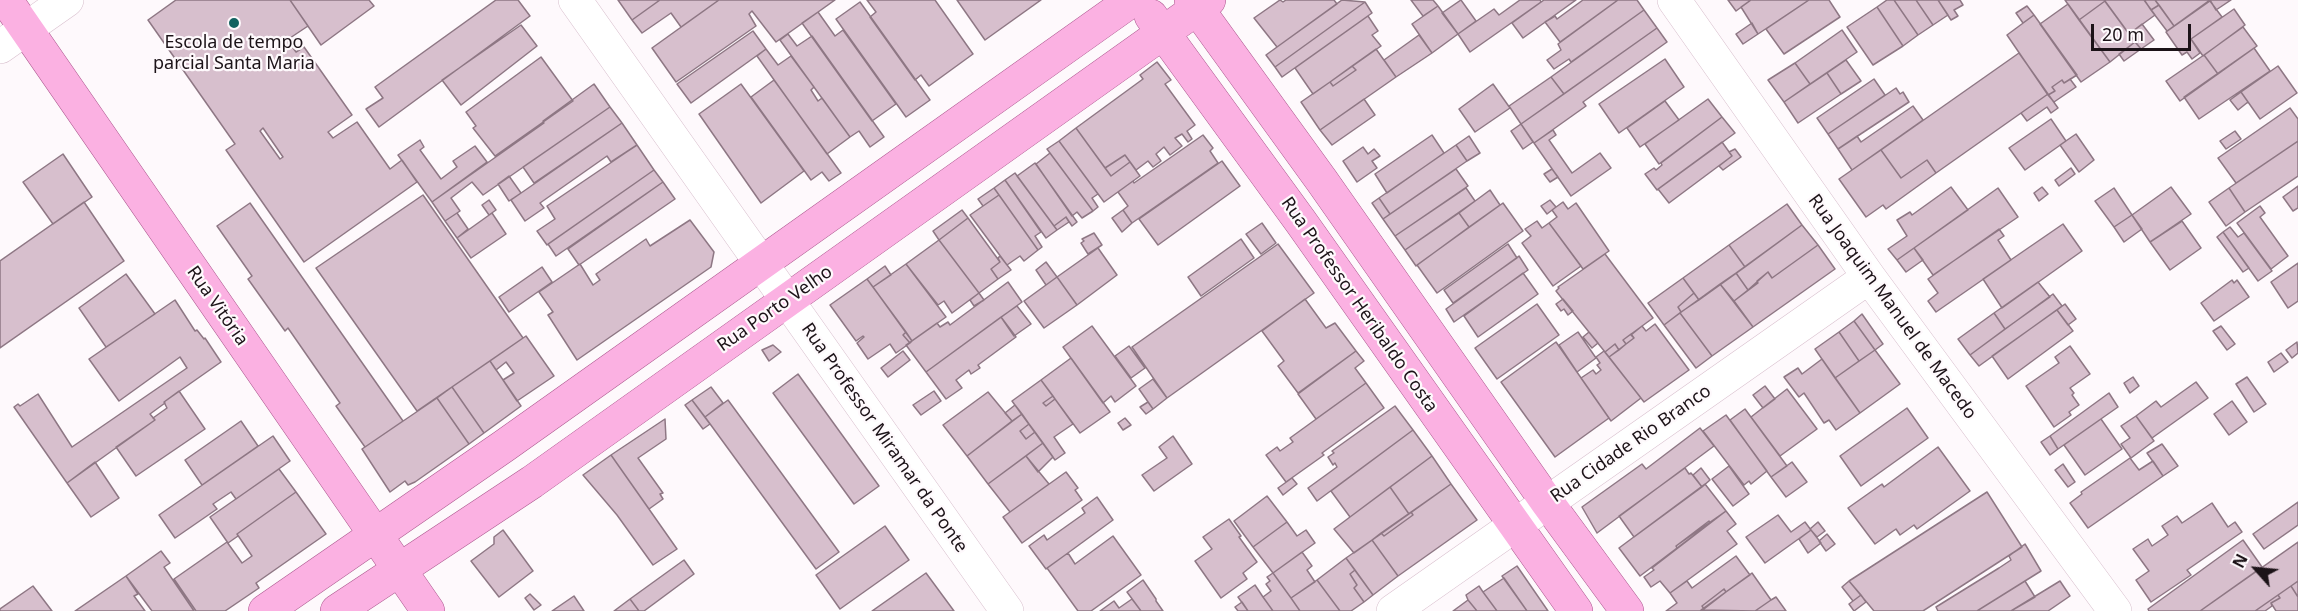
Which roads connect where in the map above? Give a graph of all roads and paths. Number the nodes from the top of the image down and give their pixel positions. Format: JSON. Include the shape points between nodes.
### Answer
{"nodes":[{"id":1,"x":6,"y":0,"type":"edge"},
{"id":2,"x":67,"y":0,"type":"edge"},
{"id":3,"x":575,"y":0,"type":"edge"},
{"id":4,"x":1132,"y":0,"type":"edge"},
{"id":5,"x":1140,"y":0,"type":"edge"},
{"id":6,"x":1674,"y":0,"type":"edge"},
{"id":7,"x":1199,"y":3,"type":"edge"},
{"id":8,"x":1163,"y":33,"type":"junction"},
{"id":9,"x":13,"y":37,"type":"edge"},
{"id":10,"x":760,"y":263,"type":"junction"},
{"id":11,"x":1869,"y":277,"type":"junction"},
{"id":12,"x":787,"y":301,"type":"junction"},
{"id":13,"x":647,"y":345,"type":"junction"},
{"id":14,"x":675,"y":380,"type":"junction"},
{"id":15,"x":504,"y":446,"type":"junction"},
{"id":16,"x":532,"y":482,"type":"junction"},
{"id":17,"x":1547,"y":502,"type":"junction"},
{"id":18,"x":1514,"y":525,"type":"junction"},
{"id":19,"x":374,"y":536,"type":"junction"},
{"id":20,"x":399,"y":570,"type":"junction"},
{"id":21,"x":265,"y":611,"type":"edge"},
{"id":22,"x":337,"y":611,"type":"edge"},
{"id":23,"x":428,"y":611,"type":"edge"},
{"id":24,"x":1007,"y":611,"type":"edge"},
{"id":25,"x":1393,"y":611,"type":"edge"},
{"id":26,"x":1576,"y":611,"type":"edge"},
{"id":27,"x":1627,"y":611,"type":"edge"},
{"id":28,"x":2115,"y":611,"type":"edge"}],
"edges":[{"from":1,"to":9,"type":"main road","name":"Rua Vitória"},
{"from":2,"to":9,"type":"street"},
{"from":3,"to":10,"type":"street","name":"Rua Professor Miramar da Ponte"},
{"from":4,"to":10,"type":"main road"},
{"from":5,"to":8,"type":"main road","name":"Rua Professor Heribaldo Costa"},
{"from":6,"to":11,"type":"street","name":"Rua Joaquim Manuel de Macedo"},
{"from":7,"to":8,"type":"main road","name":"Rua Porto Velho"},
{"from":7,"to":17,"type":"main road"},
{"from":8,"to":12,"type":"main road","name":"Rua Porto Velho"},
{"from":8,"to":18,"type":"main road","name":"Rua Professor Heribaldo Costa"},
{"from":9,"to":19,"type":"main road","name":"Rua Vitória"},
{"from":10,"to":12,"type":"street","name":"Rua Professor Miramar da Ponte"},
{"from":10,"to":13,"type":"main road"},
{"from":11,"to":17,"type":"street","name":"Rua Cidade Rio Branco"},
{"from":11,"to":28,"type":"street","name":"Rua Joaquim Manuel de Macedo"},
{"from":12,"to":14,"type":"main road","name":"Rua Porto Velho"},
{"from":12,"to":24,"type":"street","name":"Rua Professor Miramar da Ponte"},
{"from":13,"to":14,"type":"main road"},
{"from":13,"to":15,"type":"main road"},
{"from":14,"to":16,"type":"main road","name":"Rua Porto Velho"},
{"from":15,"to":16,"type":"main road"},
{"from":15,"to":19,"type":"main road"},
{"from":16,"to":20,"type":"main road","name":"Rua Porto Velho"},
{"from":17,"to":18,"type":"street","name":"Rua Cidade Rio Branco"},
{"from":17,"to":27,"type":"main road"},
{"from":18,"to":25,"type":"street","name":"Rua Cidade Rio Branco"},
{"from":18,"to":26,"type":"main road","name":"Rua Professor Heribaldo Costa"},
{"from":19,"to":20,"type":"main road","name":"Rua Vitória"},
{"from":19,"to":21,"type":"main road"},
{"from":20,"to":22,"type":"main road","name":"Rua Porto Velho"},
{"from":20,"to":23,"type":"main road","name":"Rua Vitória"}]}
